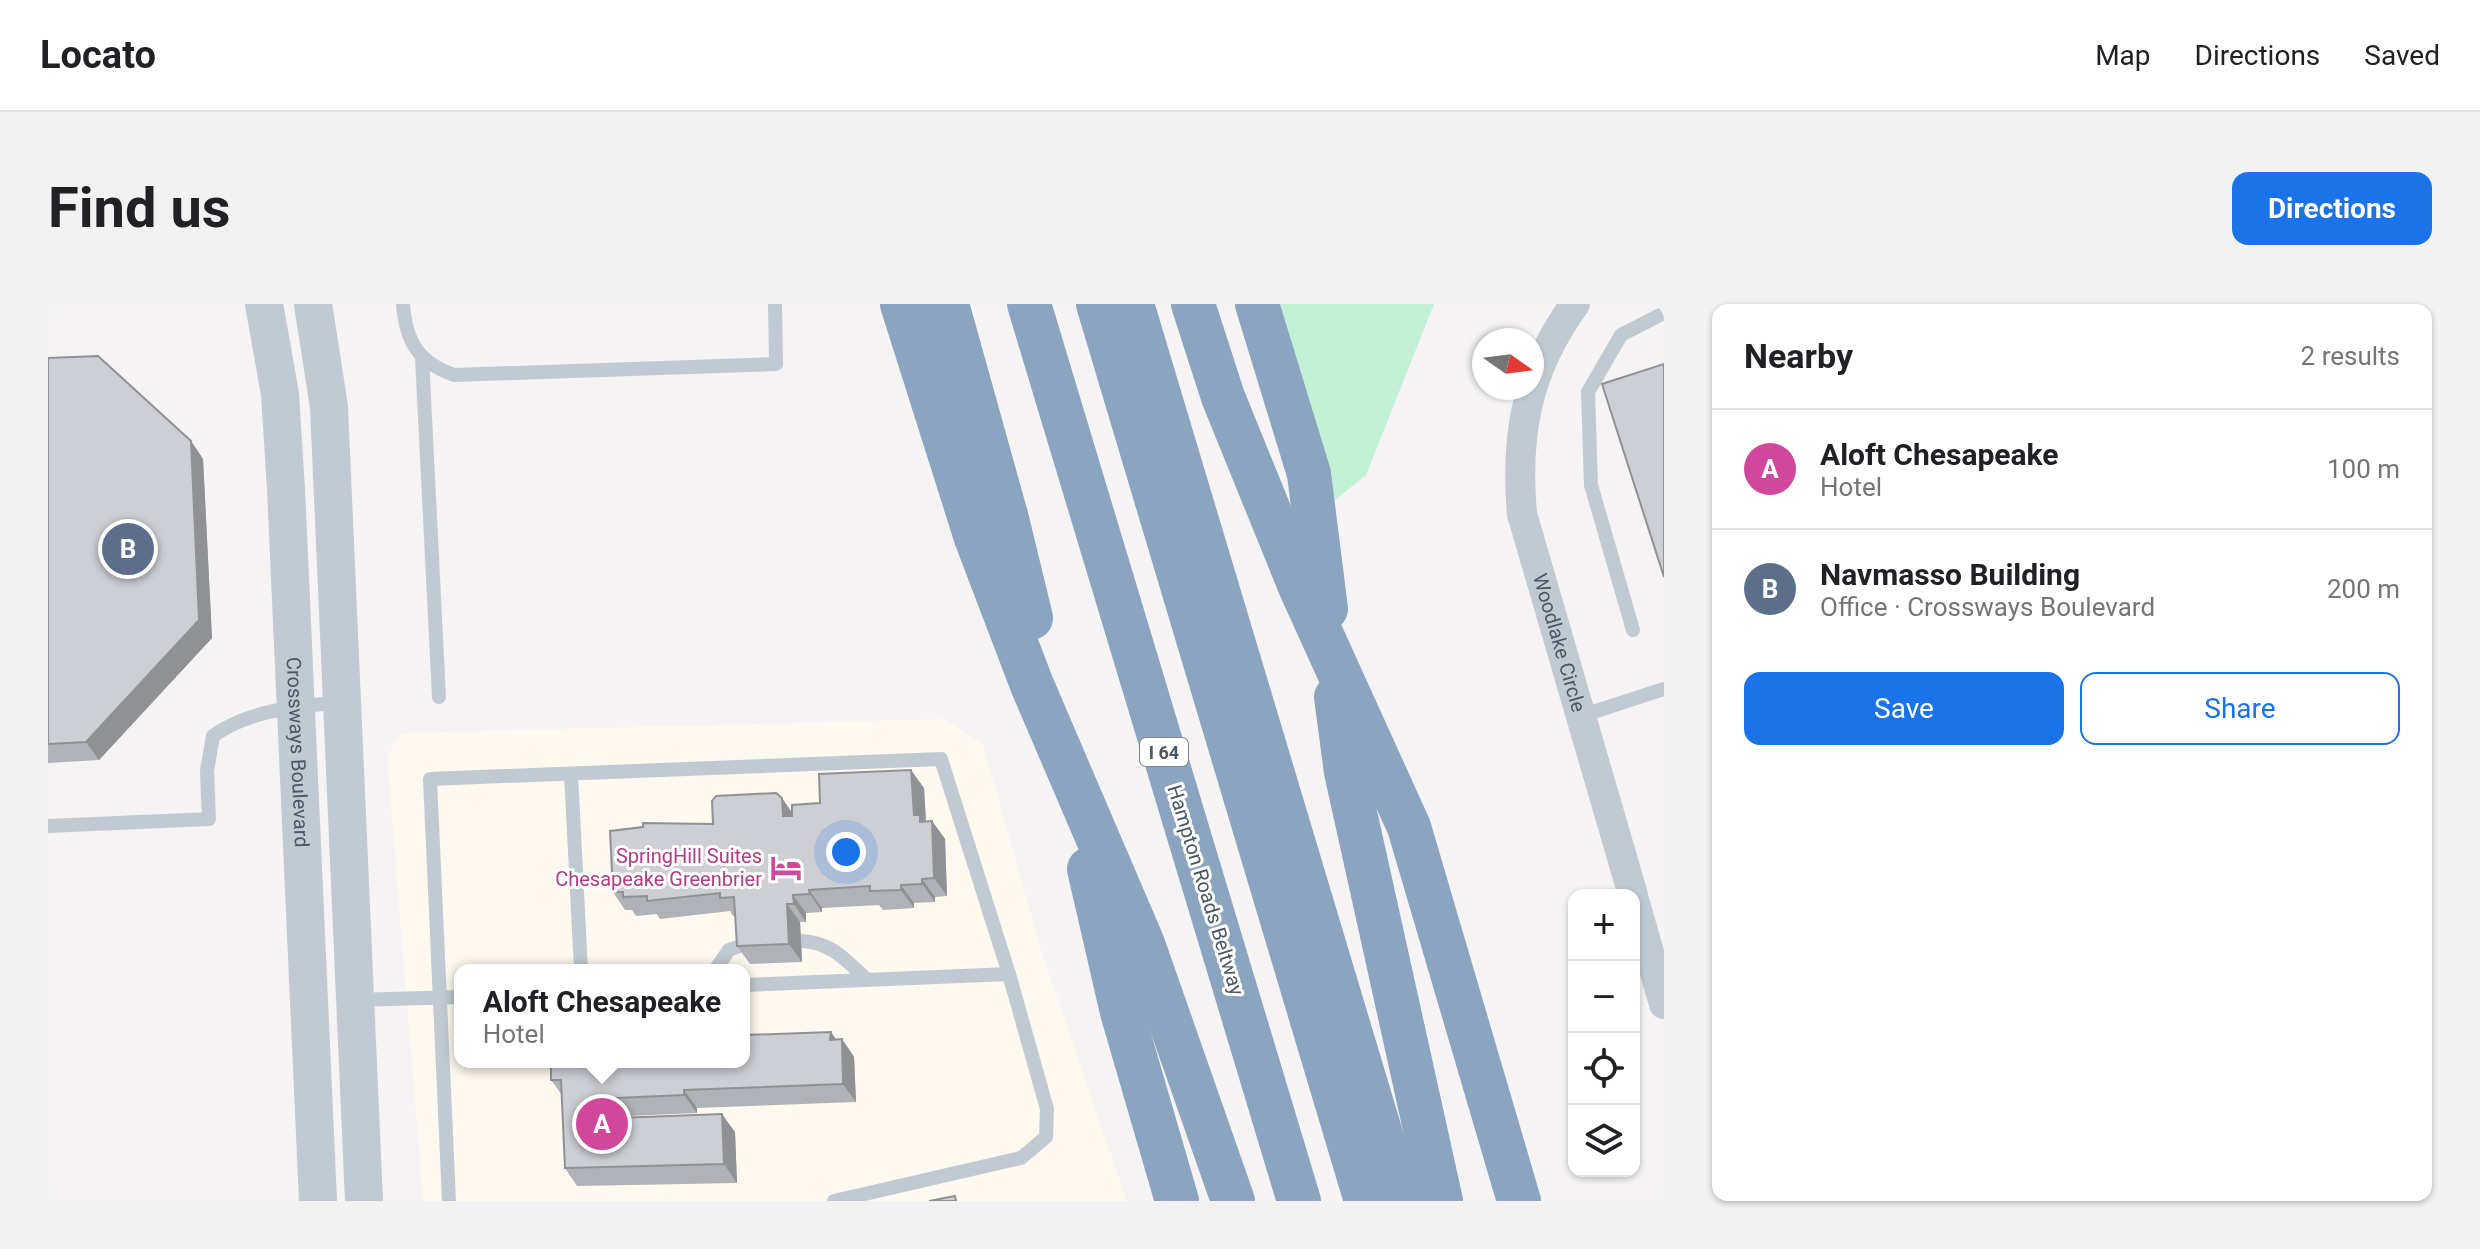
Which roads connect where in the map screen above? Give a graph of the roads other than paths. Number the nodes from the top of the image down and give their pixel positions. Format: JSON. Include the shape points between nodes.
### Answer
{"nodes":[{"id":1,"x":264,"y":304,"type":"edge"},
{"id":2,"x":313,"y":304,"type":"edge"},
{"id":3,"x":403,"y":304,"type":"edge"},
{"id":4,"x":775,"y":304,"type":"edge"},
{"id":5,"x":902,"y":304,"type":"edge"},
{"id":6,"x":947,"y":304,"type":"edge"},
{"id":7,"x":1029,"y":304,"type":"edge"},
{"id":8,"x":1053,"y":304,"type":"edge"},
{"id":9,"x":1098,"y":304,"type":"edge"},
{"id":10,"x":1132,"y":304,"type":"edge"},
{"id":11,"x":1193,"y":304,"type":"edge"},
{"id":12,"x":1257,"y":304,"type":"edge"},
{"id":13,"x":1575,"y":304,"type":"edge"},
{"id":14,"x":1664,"y":313,"type":"edge"},
{"id":15,"x":422,"y":357,"type":"junction"},
{"id":16,"x":1633,"y":630,"type":"dead end"},
{"id":17,"x":1664,"y":689,"type":"edge"},
{"id":18,"x":439,"y":697,"type":"dead end"},
{"id":19,"x":343,"y":702,"type":"junction"},
{"id":20,"x":296,"y":707,"type":"junction"},
{"id":21,"x":1581,"y":716,"type":"junction"},
{"id":22,"x":571,"y":774,"type":"junction"},
{"id":23,"x":48,"y":826,"type":"edge"},
{"id":24,"x":1366,"y":862,"type":"junction"},
{"id":25,"x":1630,"y":889,"type":"edge"},
{"id":26,"x":1640,"y":922,"type":"edge"},
{"id":27,"x":801,"y":941,"type":"dead end"},
{"id":28,"x":748,"y":943,"type":"edge"},
{"id":29,"x":581,"y":964,"type":"edge"},
{"id":30,"x":719,"y":964,"type":"edge"},
{"id":31,"x":1009,"y":974,"type":"junction"},
{"id":32,"x":867,"y":980,"type":"junction"},
{"id":33,"x":750,"y":986,"type":"edge"},
{"id":34,"x":454,"y":997,"type":"edge"},
{"id":35,"x":438,"y":998,"type":"junction"},
{"id":36,"x":355,"y":1000,"type":"junction"},
{"id":37,"x":1664,"y":1004,"type":"edge"},
{"id":38,"x":318,"y":1201,"type":"edge"},
{"id":39,"x":364,"y":1201,"type":"edge"},
{"id":40,"x":449,"y":1201,"type":"edge"},
{"id":41,"x":834,"y":1201,"type":"edge"},
{"id":42,"x":1177,"y":1201,"type":"edge"},
{"id":43,"x":1233,"y":1201,"type":"edge"},
{"id":44,"x":1299,"y":1201,"type":"edge"},
{"id":45,"x":1322,"y":1201,"type":"edge"},
{"id":46,"x":1366,"y":1201,"type":"edge"},
{"id":47,"x":1401,"y":1201,"type":"edge"},
{"id":48,"x":1441,"y":1201,"type":"edge"},
{"id":49,"x":1472,"y":1201,"type":"edge"},
{"id":50,"x":1519,"y":1201,"type":"edge"}],
"edges":[{"from":1,"to":20,"type":"street","name":"Crossways Boulevard","via":[[280,394]]},
{"from":2,"to":19,"type":"street","via":[[329,407]]},
{"from":3,"to":15,"type":"lane","via":[[405,327]]},
{"from":4,"to":15,"type":"lane","via":[[776,364],[454,375]]},
{"from":5,"to":43,"type":"highway","via":[[976,538],[1164,1001]]},
{"from":6,"to":42,"type":"highway","via":[[1007,519],[1122,1012]]},
{"from":7,"to":44,"type":"highway","name":"Hampton Roads Beltway","number":"I 64"},
{"from":8,"to":45,"type":"highway"},
{"from":9,"to":46,"type":"highway"},
{"from":10,"to":47,"type":"highway"},
{"from":11,"to":50,"type":"highway","via":[[1223,397],[1301,589],[1409,827]]},
{"from":12,"to":24,"type":"highway","via":[[1309,474],[1346,772]]},
{"from":13,"to":21,"type":"street","name":"Woodlake Circle","via":[[1538,367],[1523,419],[1518,465],[1522,514]]},
{"from":14,"to":16,"type":"lane","via":[[1621,335],[1588,392],[1591,485]]},
{"from":15,"to":18,"type":"lane"},
{"from":17,"to":21,"type":"lane"},
{"from":19,"to":20,"type":"lane"},
{"from":19,"to":36,"type":"street"},
{"from":20,"to":23,"type":"lane","via":[[235,720],[213,736],[207,771],[209,819]]},
{"from":20,"to":38,"type":"street","name":"Crossways Boulevard"},
{"from":21,"to":25,"type":"street","name":"Woodlake Circle"},
{"from":22,"to":29,"type":"lane"},
{"from":22,"to":31,"type":"lane","via":[[941,759]]},
{"from":22,"to":35,"type":"lane","via":[[430,779]]},
{"from":24,"to":48,"type":"highway"},
{"from":24,"to":49,"type":"highway"},
{"from":26,"to":37,"type":"street","name":"Woodlake Circle"},
{"from":27,"to":32,"type":"lane","via":[[835,949]]},
{"from":28,"to":30,"type":"lane","via":[[729,950]]},
{"from":31,"to":32,"type":"lane"},
{"from":31,"to":41,"type":"lane","via":[[1047,1109],[1046,1137],[1021,1158]]},
{"from":32,"to":33,"type":"lane"},
{"from":34,"to":35,"type":"lane"},
{"from":35,"to":36,"type":"lane"},
{"from":35,"to":40,"type":"lane"},
{"from":36,"to":39,"type":"street"}]}
